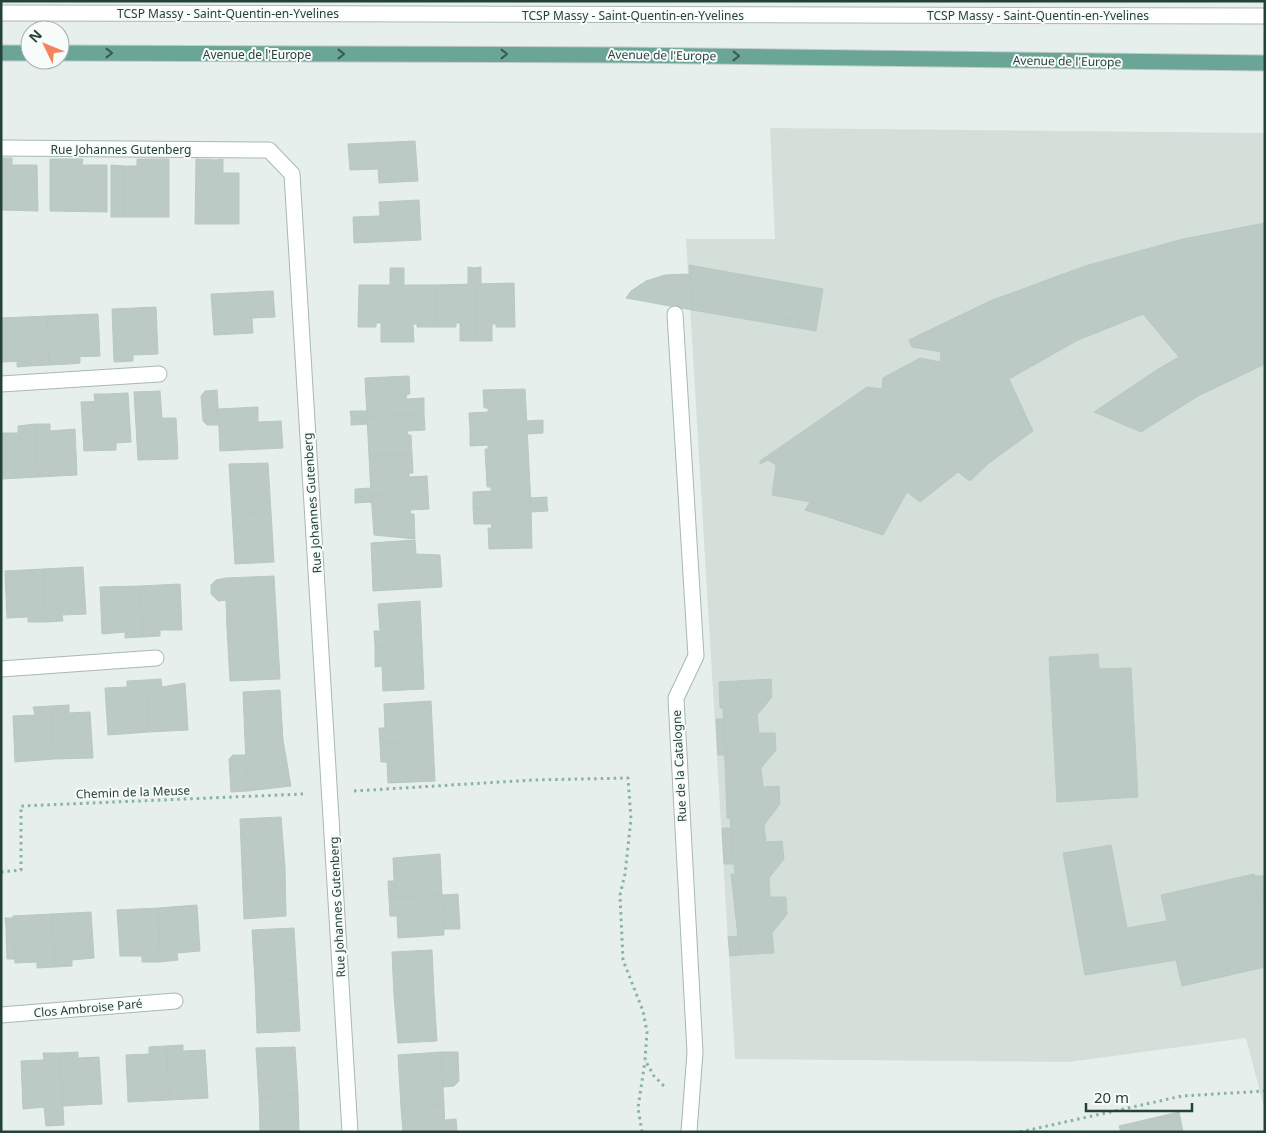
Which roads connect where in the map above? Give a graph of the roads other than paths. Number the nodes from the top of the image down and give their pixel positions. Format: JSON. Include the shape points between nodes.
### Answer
{"nodes":[{"id":1,"x":1,"y":13,"type":"edge"},
{"id":2,"x":1265,"y":16,"type":"edge"},
{"id":3,"x":1,"y":53,"type":"edge"},
{"id":4,"x":20,"y":53,"type":"edge"},
{"id":5,"x":70,"y":53,"type":"edge"},
{"id":6,"x":1265,"y":63,"type":"edge"},
{"id":7,"x":1,"y":148,"type":"edge"},
{"id":8,"x":675,"y":314,"type":"dead end"},
{"id":9,"x":159,"y":374,"type":"dead end"},
{"id":10,"x":1,"y":384,"type":"edge"},
{"id":11,"x":156,"y":658,"type":"dead end"},
{"id":12,"x":1,"y":669,"type":"edge"},
{"id":13,"x":175,"y":1001,"type":"dead end"},
{"id":14,"x":1,"y":1015,"type":"edge"},
{"id":15,"x":350,"y":1132,"type":"edge"},
{"id":16,"x":689,"y":1132,"type":"edge"}],
"edges":[{"from":1,"to":2,"type":"street","name":"TCSP Massy - Saint-Quentin-en-Yvelines"},
{"from":3,"to":4,"type":"main road"},
{"from":5,"to":6,"type":"main road","name":"Avenue de l'Europe","one_way":true,"via":[[611,55]]},
{"from":7,"to":15,"type":"street","name":"Rue Johannes Gutenberg","via":[[269,150],[292,174]]},
{"from":8,"to":16,"type":"street","name":"Rue de la Catalogne","via":[[696,656],[676,698],[696,1052]]},
{"from":9,"to":10,"type":"street"},
{"from":11,"to":12,"type":"street"},
{"from":13,"to":14,"type":"street","name":"Clos Ambroise Paré"}]}
